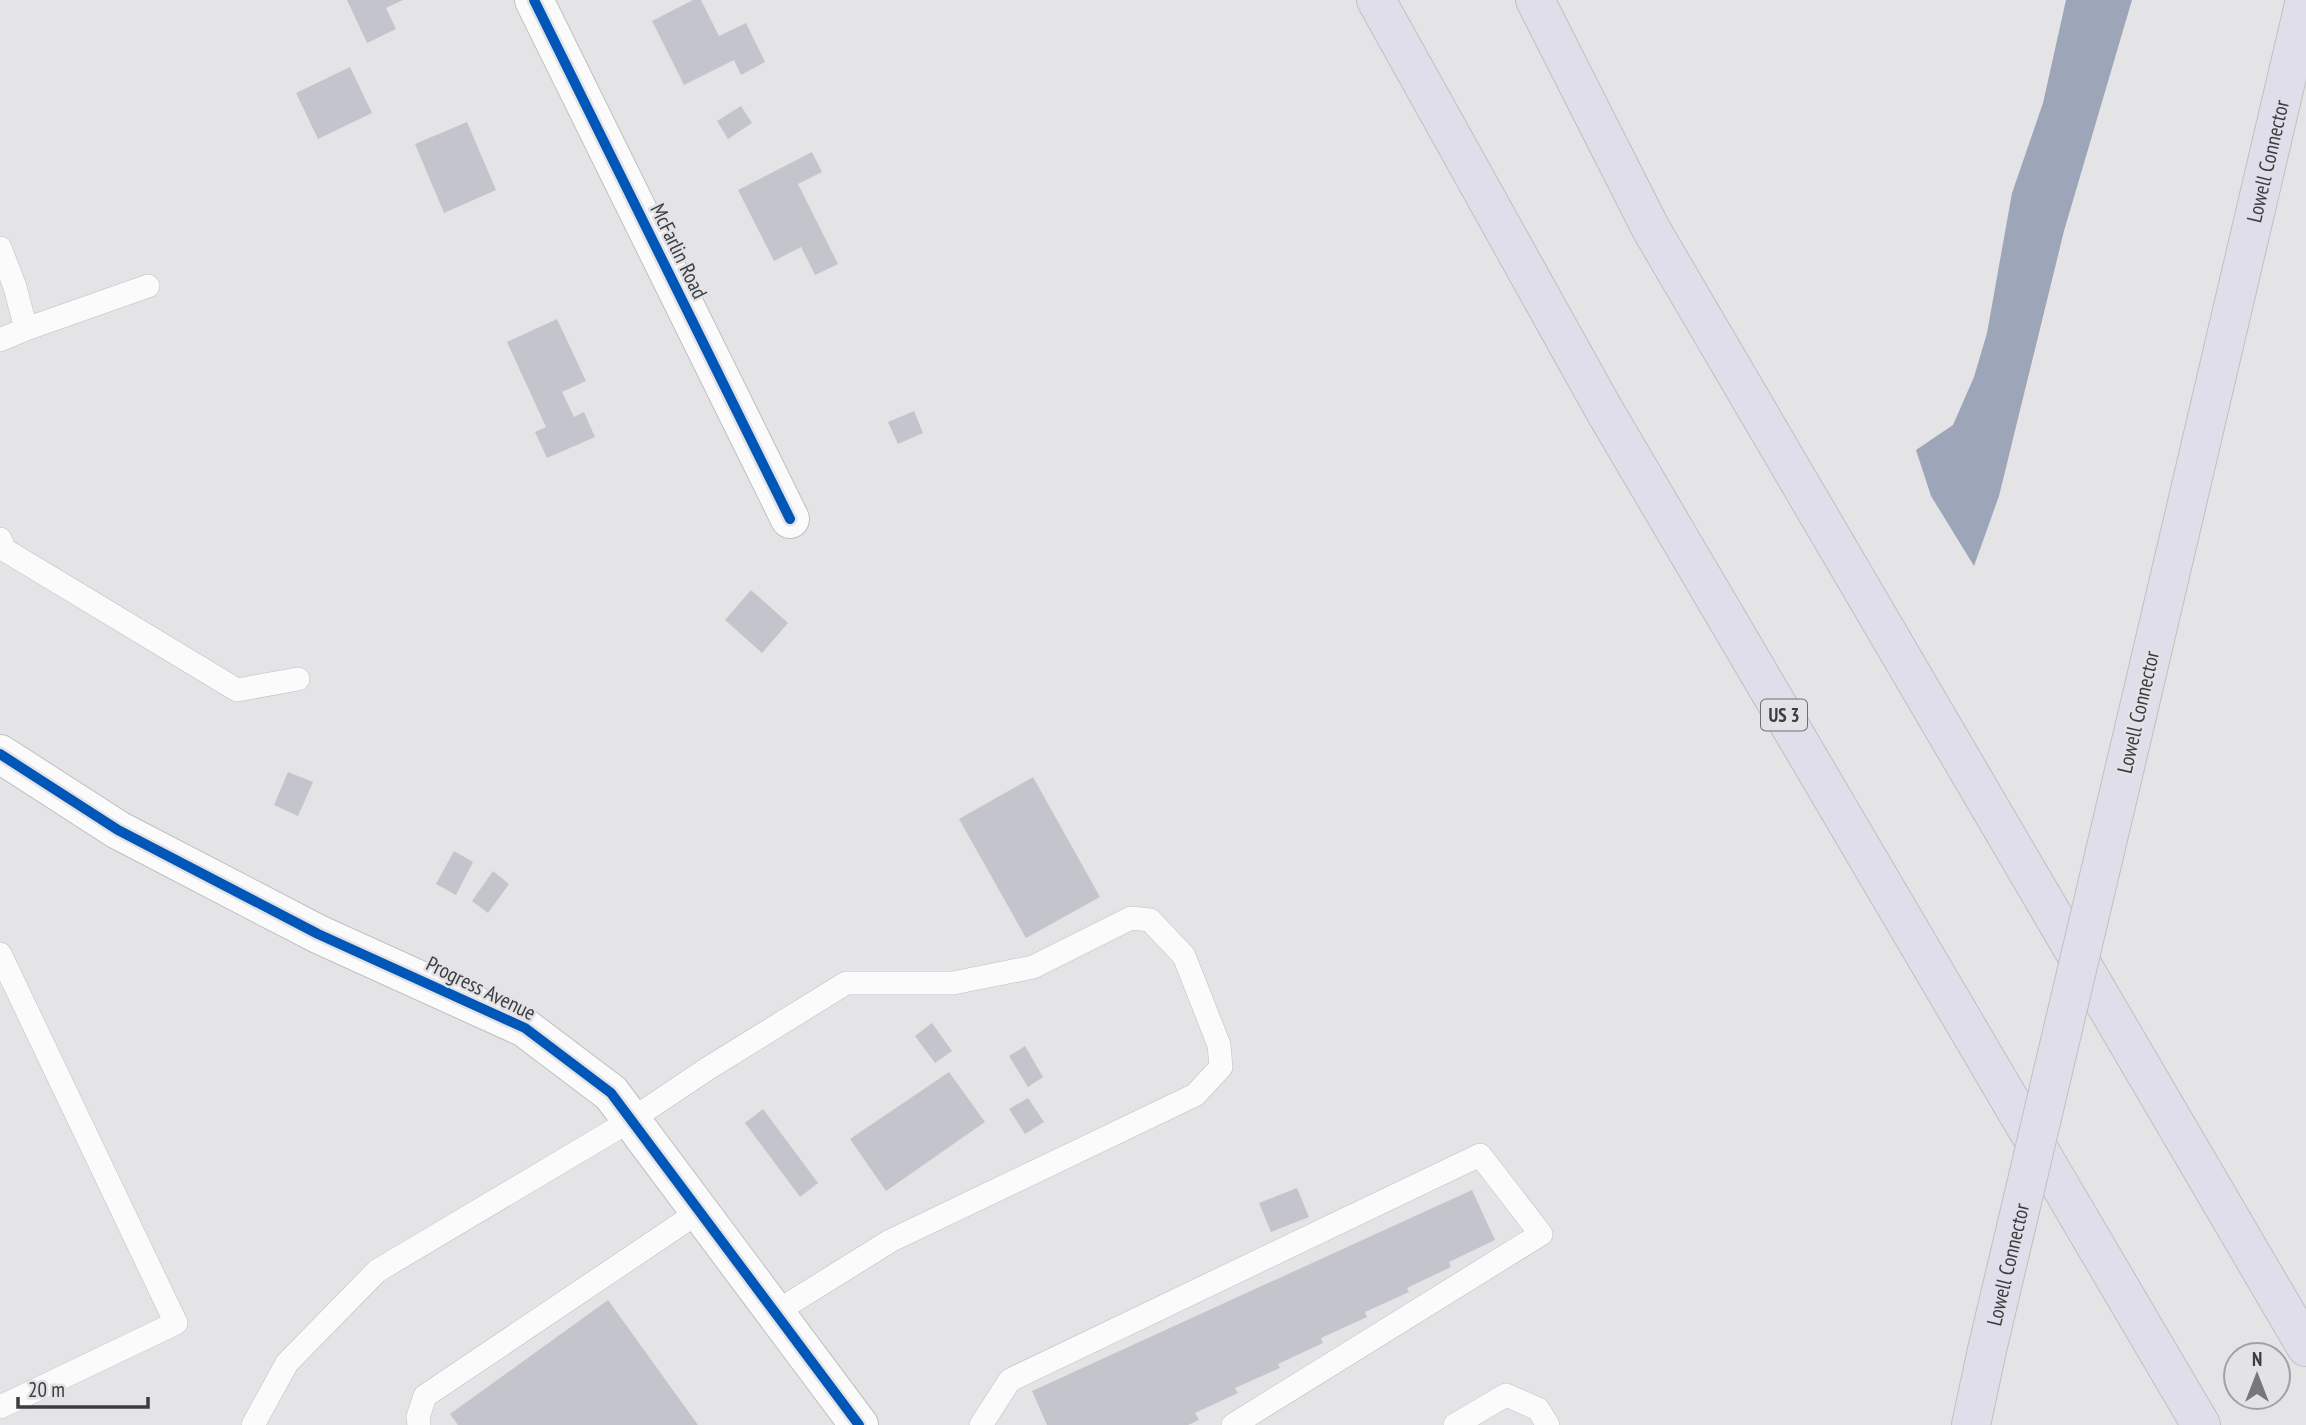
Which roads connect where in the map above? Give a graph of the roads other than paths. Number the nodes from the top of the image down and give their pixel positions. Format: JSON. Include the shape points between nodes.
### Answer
{"nodes":[{"id":1,"x":534,"y":0,"type":"edge"},
{"id":2,"x":1376,"y":0,"type":"edge"},
{"id":3,"x":1535,"y":0,"type":"edge"},
{"id":4,"x":2305,"y":0,"type":"edge"},
{"id":5,"x":0,"y":248,"type":"edge"},
{"id":6,"x":148,"y":286,"type":"dead end"},
{"id":7,"x":26,"y":329,"type":"junction"},
{"id":8,"x":0,"y":340,"type":"edge"},
{"id":9,"x":790,"y":519,"type":"dead end"},
{"id":10,"x":0,"y":539,"type":"edge"},
{"id":11,"x":298,"y":678,"type":"dead end"},
{"id":12,"x":0,"y":754,"type":"edge"},
{"id":13,"x":0,"y":954,"type":"edge"},
{"id":14,"x":631,"y":1120,"type":"junction"},
{"id":15,"x":700,"y":1210,"type":"junction"},
{"id":16,"x":776,"y":1312,"type":"junction"},
{"id":17,"x":2306,"y":1347,"type":"edge"},
{"id":18,"x":0,"y":1407,"type":"edge"},
{"id":19,"x":253,"y":1425,"type":"edge"},
{"id":20,"x":419,"y":1425,"type":"edge"},
{"id":21,"x":859,"y":1425,"type":"edge"},
{"id":22,"x":981,"y":1425,"type":"edge"},
{"id":23,"x":1233,"y":1425,"type":"edge"},
{"id":24,"x":1455,"y":1425,"type":"edge"},
{"id":25,"x":1548,"y":1425,"type":"edge"},
{"id":26,"x":1971,"y":1425,"type":"edge"},
{"id":27,"x":2201,"y":1425,"type":"edge"}],
"edges":[{"from":1,"to":9,"type":"street","name":"McFarlin Road"},
{"from":2,"to":27,"type":"highway","number":"US 3","via":[[1603,408]]},
{"from":3,"to":17,"type":"highway","via":[[1651,229]]},
{"from":4,"to":26,"type":"highway","name":"Lowell Connector","bridge":true},
{"from":5,"to":7,"type":"lane"},
{"from":6,"to":7,"type":"lane"},
{"from":7,"to":8,"type":"lane"},
{"from":10,"to":11,"type":"lane","via":[[5,550],[237,690]]},
{"from":12,"to":14,"type":"street","name":"Progress Avenue","via":[[118,830],[177,861],[318,934],[525,1028],[611,1093]]},
{"from":13,"to":18,"type":"lane","via":[[176,1323]]},
{"from":14,"to":15,"type":"street","name":"Progress Avenue"},
{"from":14,"to":16,"type":"lane","via":[[846,983],[953,983],[1033,967],[1131,918],[1150,920],[1184,956],[1219,1045],[1221,1067],[1195,1095],[890,1241]]},
{"from":14,"to":19,"type":"lane","via":[[377,1271],[287,1363]]},
{"from":15,"to":16,"type":"street","name":"Progress Avenue"},
{"from":15,"to":20,"type":"lane","via":[[425,1396]]},
{"from":16,"to":21,"type":"street","name":"Progress Avenue"},
{"from":22,"to":23,"type":"lane","via":[[1010,1380],[1479,1155],[1541,1234]]},
{"from":24,"to":25,"type":"lane","via":[[1506,1395],[1538,1409]]}]}
